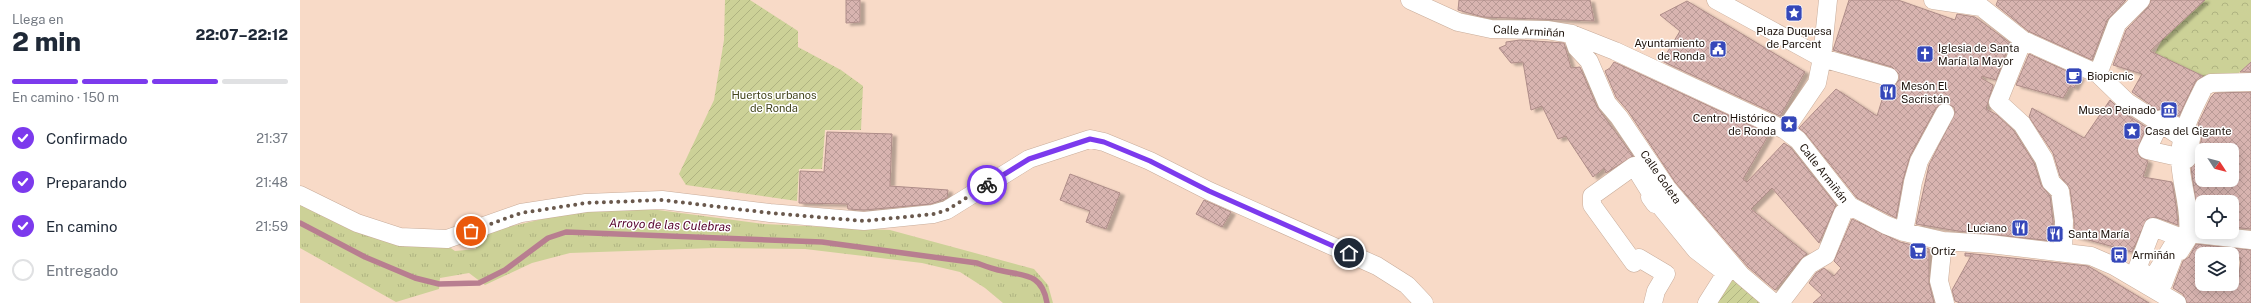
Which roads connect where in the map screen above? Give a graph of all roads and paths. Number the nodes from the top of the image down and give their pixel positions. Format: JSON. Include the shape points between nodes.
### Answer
{"nodes":[{"id":1,"x":1410,"y":0,"type":"edge"},
{"id":2,"x":1716,"y":0,"type":"edge"},
{"id":3,"x":1828,"y":0,"type":"edge"},
{"id":4,"x":1933,"y":0,"type":"edge"},
{"id":5,"x":2141,"y":0,"type":"edge"},
{"id":6,"x":1983,"y":4,"type":"edge"},
{"id":7,"x":1572,"y":34,"type":"junction"},
{"id":8,"x":2023,"y":40,"type":"junction"},
{"id":9,"x":1822,"y":58,"type":"junction"},
{"id":10,"x":2098,"y":74,"type":"junction"},
{"id":11,"x":1889,"y":77,"type":"dead end"},
{"id":12,"x":2251,"y":82,"type":"edge"},
{"id":13,"x":1945,"y":114,"type":"dead end"},
{"id":14,"x":2160,"y":122,"type":"junction"},
{"id":15,"x":1785,"y":130,"type":"junction"},
{"id":16,"x":2184,"y":135,"type":"junction"},
{"id":17,"x":2180,"y":156,"type":"junction"},
{"id":18,"x":300,"y":195,"type":"edge"},
{"id":19,"x":1850,"y":206,"type":"junction"},
{"id":20,"x":1904,"y":232,"type":"junction"},
{"id":21,"x":2185,"y":236,"type":"junction"},
{"id":22,"x":2251,"y":240,"type":"edge"},
{"id":23,"x":1943,"y":241,"type":"junction"},
{"id":24,"x":2063,"y":252,"type":"junction"},
{"id":25,"x":2150,"y":282,"type":"junction"},
{"id":26,"x":1424,"y":303,"type":"edge"},
{"id":27,"x":1653,"y":303,"type":"edge"},
{"id":28,"x":1707,"y":303,"type":"edge"},
{"id":29,"x":1774,"y":303,"type":"edge"},
{"id":30,"x":1780,"y":303,"type":"edge"},
{"id":31,"x":1945,"y":303,"type":"edge"},
{"id":32,"x":2176,"y":303,"type":"edge"}],
"edges":[{"from":1,"to":7,"type":"street","name":"Calle Armiñán","via":[[1458,22],[1491,29],[1547,30]]},
{"from":2,"to":9,"type":"street"},
{"from":3,"to":9,"type":"street"},
{"from":4,"to":6,"type":"street"},
{"from":5,"to":10,"type":"street","via":[[2117,24]]},
{"from":6,"to":8,"type":"street"},
{"from":7,"to":15,"type":"street","name":"Calle Armiñán","via":[[1615,51]]},
{"from":7,"to":29,"type":"street","name":"Calle Goleta","via":[[1577,48],[1589,61],[1607,103],[1667,188],[1741,275]]},
{"from":8,"to":10,"type":"street"},
{"from":8,"to":24,"type":"street","via":[[1998,102],[2022,124],[2044,159],[2051,182],[2060,191],[2064,221]]},
{"from":9,"to":11,"type":"street"},
{"from":9,"to":15,"type":"street","via":[[1817,83]]},
{"from":10,"to":14,"type":"street","via":[[2127,102]]},
{"from":12,"to":16,"type":"street","via":[[2212,83],[2204,87]]},
{"from":13,"to":20,"type":"street","via":[[1919,161]]},
{"from":14,"to":16,"type":"street"},
{"from":14,"to":17,"type":"street","via":[[2148,150]]},
{"from":15,"to":19,"type":"street","name":"Calle Armiñán","via":[[1798,140]]},
{"from":16,"to":17,"type":"street","via":[[2192,134],[2187,159]]},
{"from":17,"to":21,"type":"street","via":[[2190,222]]},
{"from":18,"to":26,"type":"street","via":[[357,223],[400,236],[448,239],[521,213],[586,203],[662,200],[864,221],[934,214],[947,210],[1029,159],[1090,139],[1104,142],[1150,161],[1209,191],[1377,266],[1407,286]]},
{"from":19,"to":20,"type":"street","name":"Calle Armiñán"},
{"from":19,"to":30,"type":"street","via":[[1842,213],[1826,255],[1809,265]]},
{"from":20,"to":23,"type":"street","name":"Calle Armiñán"},
{"from":21,"to":22,"type":"street"},
{"from":21,"to":25,"type":"street","via":[[2175,242]]},
{"from":21,"to":25,"type":"street","via":[[2153,227],[2138,269]]},
{"from":23,"to":24,"type":"street","name":"Calle Armiñán"},
{"from":23,"to":31,"type":"street","via":[[1939,281]]},
{"from":24,"to":25,"type":"street","name":"Calle Armiñán","via":[[2091,256]]},
{"from":25,"to":32,"type":"street","name":"Calle Armiñán"},
{"from":27,"to":28,"type":"street","via":[[1656,291],[1666,274],[1639,258],[1634,264],[1592,205],[1592,196],[1634,166],[1655,204],[1658,202],[1696,250],[1726,273]]}]}
